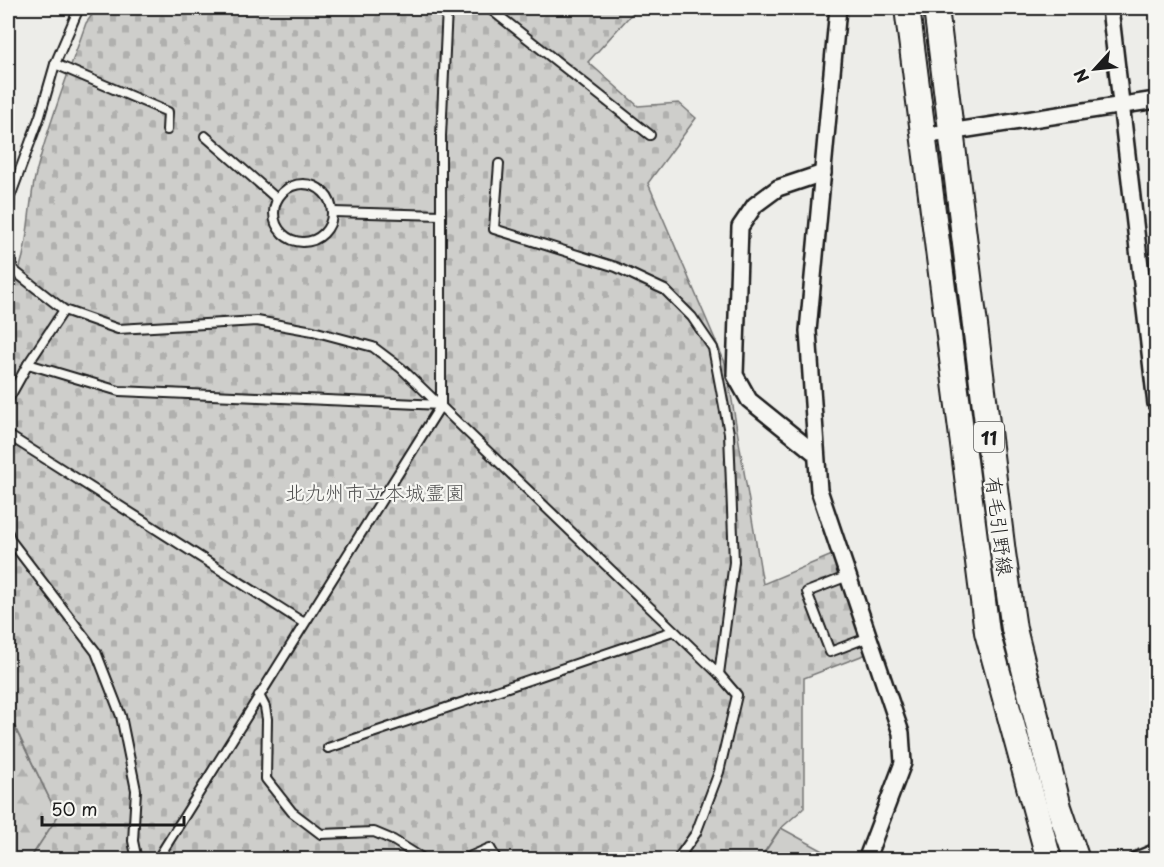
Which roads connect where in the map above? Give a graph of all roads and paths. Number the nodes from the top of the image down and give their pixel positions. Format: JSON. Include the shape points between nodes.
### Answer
{"nodes":[{"id":1,"x":80,"y":8,"type":"edge"},
{"id":2,"x":447,"y":8,"type":"edge"},
{"id":3,"x":477,"y":8,"type":"edge"},
{"id":4,"x":489,"y":8,"type":"edge"},
{"id":5,"x":838,"y":8,"type":"edge"},
{"id":6,"x":907,"y":8,"type":"edge"},
{"id":7,"x":936,"y":8,"type":"edge"},
{"id":8,"x":1110,"y":8,"type":"edge"},
{"id":9,"x":55,"y":64,"type":"junction"},
{"id":10,"x":1156,"y":100,"type":"edge"},
{"id":11,"x":1122,"y":105,"type":"junction"},
{"id":12,"x":167,"y":130,"type":"dead end"},
{"id":13,"x":952,"y":132,"type":"junction"},
{"id":14,"x":650,"y":135,"type":"dead end"},
{"id":15,"x":205,"y":136,"type":"dead end"},
{"id":16,"x":923,"y":136,"type":"junction"},
{"id":17,"x":500,"y":164,"type":"dead end"},
{"id":18,"x":824,"y":173,"type":"junction"},
{"id":19,"x":276,"y":198,"type":"junction"},
{"id":20,"x":333,"y":212,"type":"junction"},
{"id":21,"x":441,"y":215,"type":"junction"},
{"id":22,"x":8,"y":231,"type":"edge"},
{"id":23,"x":8,"y":247,"type":"edge"},
{"id":24,"x":64,"y":310,"type":"junction"},
{"id":25,"x":28,"y":364,"type":"junction"},
{"id":26,"x":8,"y":400,"type":"edge"},
{"id":27,"x":1156,"y":404,"type":"edge"},
{"id":28,"x":441,"y":405,"type":"junction"},
{"id":29,"x":8,"y":435,"type":"edge"},
{"id":30,"x":816,"y":454,"type":"junction"},
{"id":31,"x":8,"y":532,"type":"edge"},
{"id":32,"x":848,"y":576,"type":"junction"},
{"id":33,"x":304,"y":622,"type":"junction"},
{"id":34,"x":673,"y":631,"type":"junction"},
{"id":35,"x":869,"y":637,"type":"junction"},
{"id":36,"x":719,"y":674,"type":"junction"},
{"id":37,"x":259,"y":695,"type":"junction"},
{"id":38,"x":328,"y":748,"type":"dead end"},
{"id":39,"x":1156,"y":852,"type":"edge"},
{"id":40,"x":500,"y":858,"type":"edge"},
{"id":41,"x":137,"y":860,"type":"edge"},
{"id":42,"x":157,"y":860,"type":"edge"},
{"id":43,"x":425,"y":860,"type":"edge"},
{"id":44,"x":462,"y":860,"type":"edge"},
{"id":45,"x":677,"y":860,"type":"edge"},
{"id":46,"x":868,"y":860,"type":"edge"},
{"id":47,"x":1048,"y":860,"type":"edge"},
{"id":48,"x":1077,"y":860,"type":"edge"},
{"id":49,"x":1137,"y":860,"type":"edge"}],
"edges":[{"from":1,"to":9,"type":"lane"},
{"from":2,"to":3,"type":"lane"},
{"from":2,"to":21,"type":"lane"},
{"from":4,"to":14,"type":"lane"},
{"from":5,"to":18,"type":"street"},
{"from":6,"to":16,"type":"main road","name":"有毛引野線","number":"11"},
{"from":7,"to":13,"type":"main road","name":"有毛引野線","number":"11"},
{"from":8,"to":11,"type":"street"},
{"from":9,"to":12,"type":"lane","via":[[168,112]]},
{"from":9,"to":22,"type":"lane","via":[[10,196]]},
{"from":10,"to":11,"type":"street"},
{"from":11,"to":13,"type":"street"},
{"from":11,"to":27,"type":"street"},
{"from":13,"to":16,"type":"street"},
{"from":13,"to":48,"type":"main road","name":"有毛引野線","number":"11","via":[[1014,630],[1059,807]]},
{"from":15,"to":19,"type":"lane"},
{"from":16,"to":47,"type":"main road","name":"有毛引野線","number":"11","via":[[987,632]]},
{"from":17,"to":36,"type":"lane","via":[[494,229],[616,267],[665,290],[692,317],[713,348],[729,433],[734,562]]},
{"from":18,"to":30,"type":"street","via":[[808,331]]},
{"from":18,"to":30,"type":"street","via":[[778,188],[755,204],[740,227],[735,375],[749,400]]},
{"from":19,"to":20,"type":"lane","via":[[287,187],[302,183],[317,186],[328,197]]},
{"from":19,"to":20,"type":"lane","via":[[273,213],[277,229],[289,239],[304,243],[319,238],[329,227]]},
{"from":20,"to":21,"type":"lane"},
{"from":21,"to":28,"type":"lane"},
{"from":23,"to":24,"type":"lane","via":[[14,270]]},
{"from":24,"to":25,"type":"lane"},
{"from":24,"to":28,"type":"lane","via":[[118,329],[257,321],[313,331],[373,347]]},
{"from":25,"to":26,"type":"lane"},
{"from":25,"to":28,"type":"lane","via":[[119,391]]},
{"from":28,"to":33,"type":"lane"},
{"from":28,"to":34,"type":"lane"},
{"from":29,"to":33,"type":"lane"},
{"from":30,"to":32,"type":"street","via":[[819,490]]},
{"from":31,"to":41,"type":"lane","via":[[96,652],[121,716],[136,790],[133,841]]},
{"from":32,"to":35,"type":"street"},
{"from":32,"to":35,"type":"lane","via":[[807,592],[830,652]]},
{"from":33,"to":37,"type":"lane"},
{"from":34,"to":36,"type":"lane"},
{"from":34,"to":38,"type":"lane"},
{"from":35,"to":46,"type":"street","via":[[901,733],[903,763]]},
{"from":36,"to":45,"type":"lane","via":[[737,695],[719,772],[696,833]]},
{"from":37,"to":42,"type":"lane"},
{"from":37,"to":43,"type":"lane","via":[[267,719],[266,780],[292,812],[321,834],[374,832]]},
{"from":39,"to":49,"type":"street"},
{"from":40,"to":44,"type":"lane","via":[[490,848]]}]}
